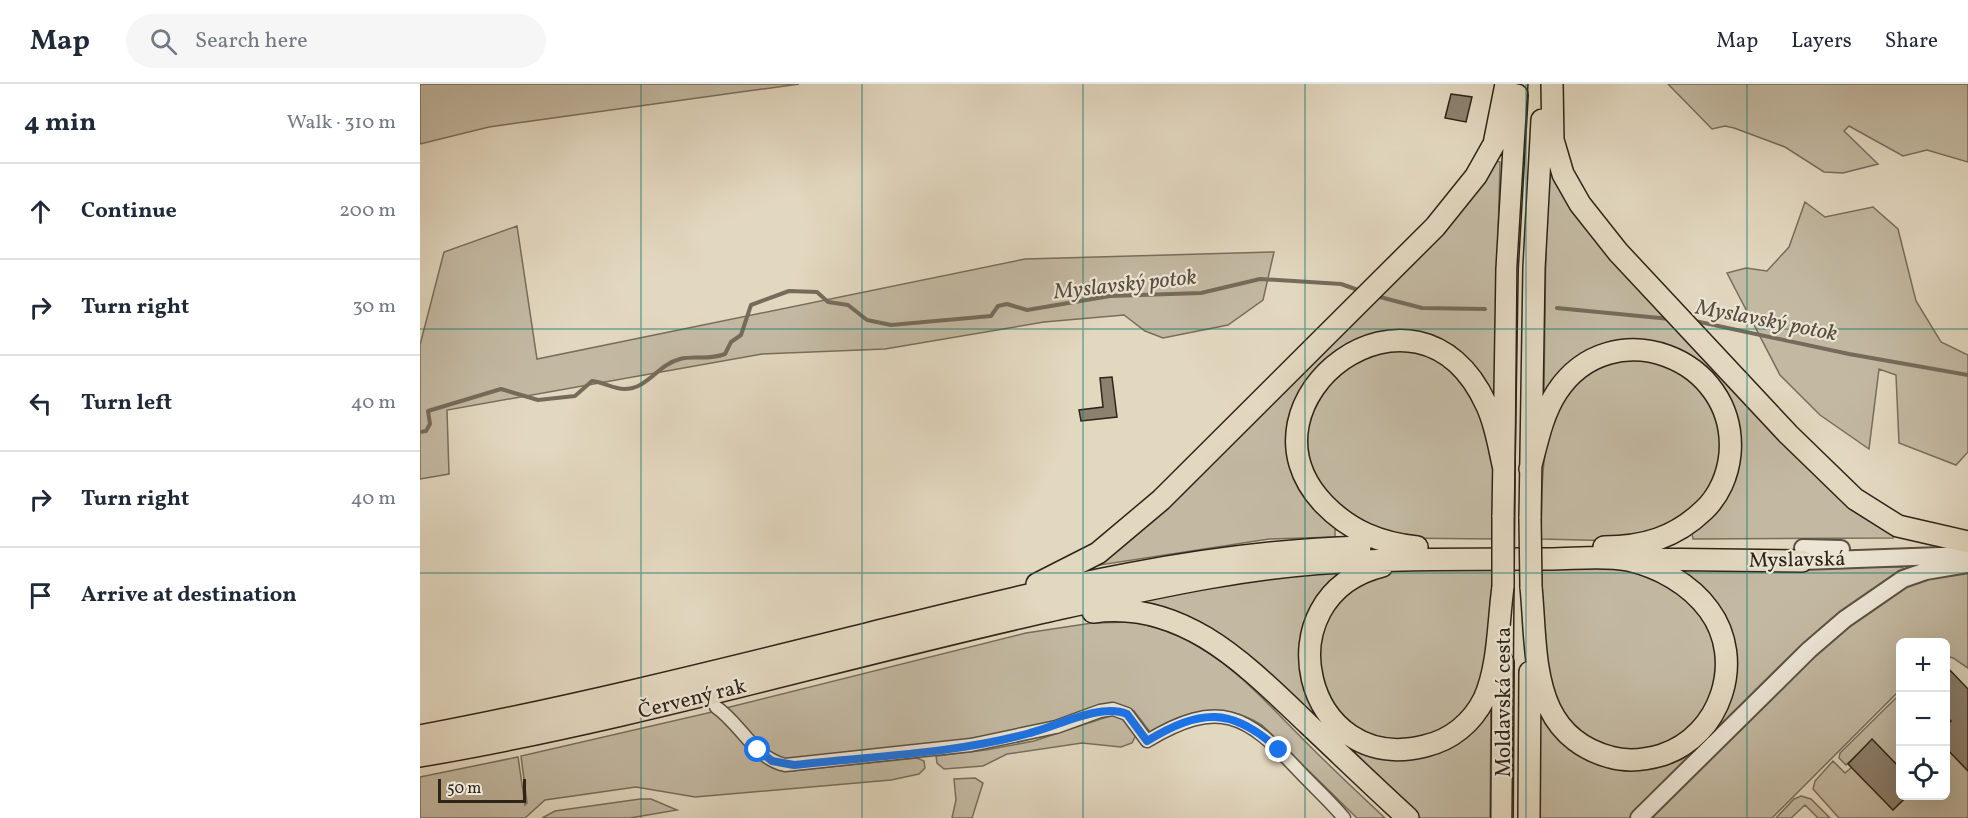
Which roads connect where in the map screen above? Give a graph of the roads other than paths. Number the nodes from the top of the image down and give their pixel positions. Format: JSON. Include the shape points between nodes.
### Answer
{"nodes":[{"id":1,"x":1506,"y":84,"type":"edge"},
{"id":2,"x":1518,"y":84,"type":"edge"},
{"id":3,"x":1544,"y":84,"type":"edge"},
{"id":4,"x":1552,"y":84,"type":"edge"},
{"id":5,"x":1530,"y":469,"type":"junction"},
{"id":6,"x":1504,"y":470,"type":"junction"},
{"id":7,"x":1968,"y":542,"type":"edge"},
{"id":8,"x":1417,"y":553,"type":"junction"},
{"id":9,"x":1627,"y":553,"type":"junction"},
{"id":10,"x":1802,"y":554,"type":"joint"},
{"id":11,"x":1968,"y":554,"type":"edge"},
{"id":12,"x":1968,"y":564,"type":"edge"},
{"id":13,"x":1503,"y":587,"type":"junction"},
{"id":14,"x":1531,"y":587,"type":"junction"},
{"id":15,"x":958,"y":622,"type":"junction"},
{"id":16,"x":687,"y":699,"type":"junction"},
{"id":17,"x":716,"y":707,"type":"joint"},
{"id":18,"x":420,"y":736,"type":"edge"},
{"id":19,"x":420,"y":756,"type":"edge"},
{"id":20,"x":1344,"y":818,"type":"edge"},
{"id":21,"x":1408,"y":818,"type":"edge"},
{"id":22,"x":1502,"y":818,"type":"edge"},
{"id":23,"x":1529,"y":818,"type":"edge"},
{"id":24,"x":1639,"y":818,"type":"edge"}],
"edges":[{"from":1,"to":15,"type":"highway","via":[[1494,144],[1476,176],[1441,221],[1161,500],[1081,563]]},
{"from":2,"to":6,"type":"highway","via":[[1507,269]]},
{"from":3,"to":5,"type":"highway","via":[[1534,268]]},
{"from":4,"to":7,"type":"highway","via":[[1553,140],[1572,191],[1605,237],[1825,472],[1862,504],[1898,526]]},
{"from":5,"to":9,"type":"highway","via":[[1550,405],[1582,366],[1611,353],[1632,350],[1661,353],[1691,368],[1717,396],[1728,424],[1730,451],[1724,480],[1707,508],[1684,526]]},
{"from":5,"to":14,"type":"highway","bridge":true},
{"from":6,"to":8,"type":"highway","via":[[1486,404],[1466,372],[1444,353],[1418,343],[1382,343],[1360,348],[1327,370],[1311,393],[1301,418],[1299,446],[1306,478],[1328,508],[1354,528]]},
{"from":6,"to":13,"type":"highway","bridge":true},
{"from":8,"to":9,"type":"highway"},
{"from":8,"to":13,"type":"highway","via":[[1351,578],[1325,604],[1313,629],[1308,663],[1317,695],[1340,727],[1366,744],[1390,750],[1427,746],[1449,737],[1472,717],[1490,683]]},
{"from":8,"to":15,"type":"highway","via":[[1235,573]]},
{"from":9,"to":10,"type":"highway","name":"Myslavská"},
{"from":9,"to":14,"type":"highway","via":[[1692,591],[1713,615],[1724,644],[1725,682],[1716,711],[1696,736],[1663,754],[1631,760],[1605,756],[1579,743],[1557,722],[1541,683]]},
{"from":10,"to":11,"type":"street","name":"Myslavská"},
{"from":12,"to":24,"type":"street","via":[[1903,579],[1845,619]]},
{"from":13,"to":22,"type":"highway","name":"Moldavská cesta"},
{"from":14,"to":23,"type":"highway","name":"Moldavská cesta"},
{"from":15,"to":16,"type":"highway","name":"Červený rak"},
{"from":15,"to":18,"type":"highway","name":"Červený rak"},
{"from":15,"to":21,"type":"highway","via":[[1026,624],[1116,610],[1178,622],[1214,641],[1245,666]]},
{"from":16,"to":17,"type":"highway"},
{"from":16,"to":19,"type":"highway","name":"Červený rak"},
{"from":17,"to":20,"type":"street","via":[[732,718],[762,755],[785,765],[1007,739],[1107,709],[1127,714],[1147,741],[1198,717],[1215,715],[1236,720],[1269,740]]}]}
